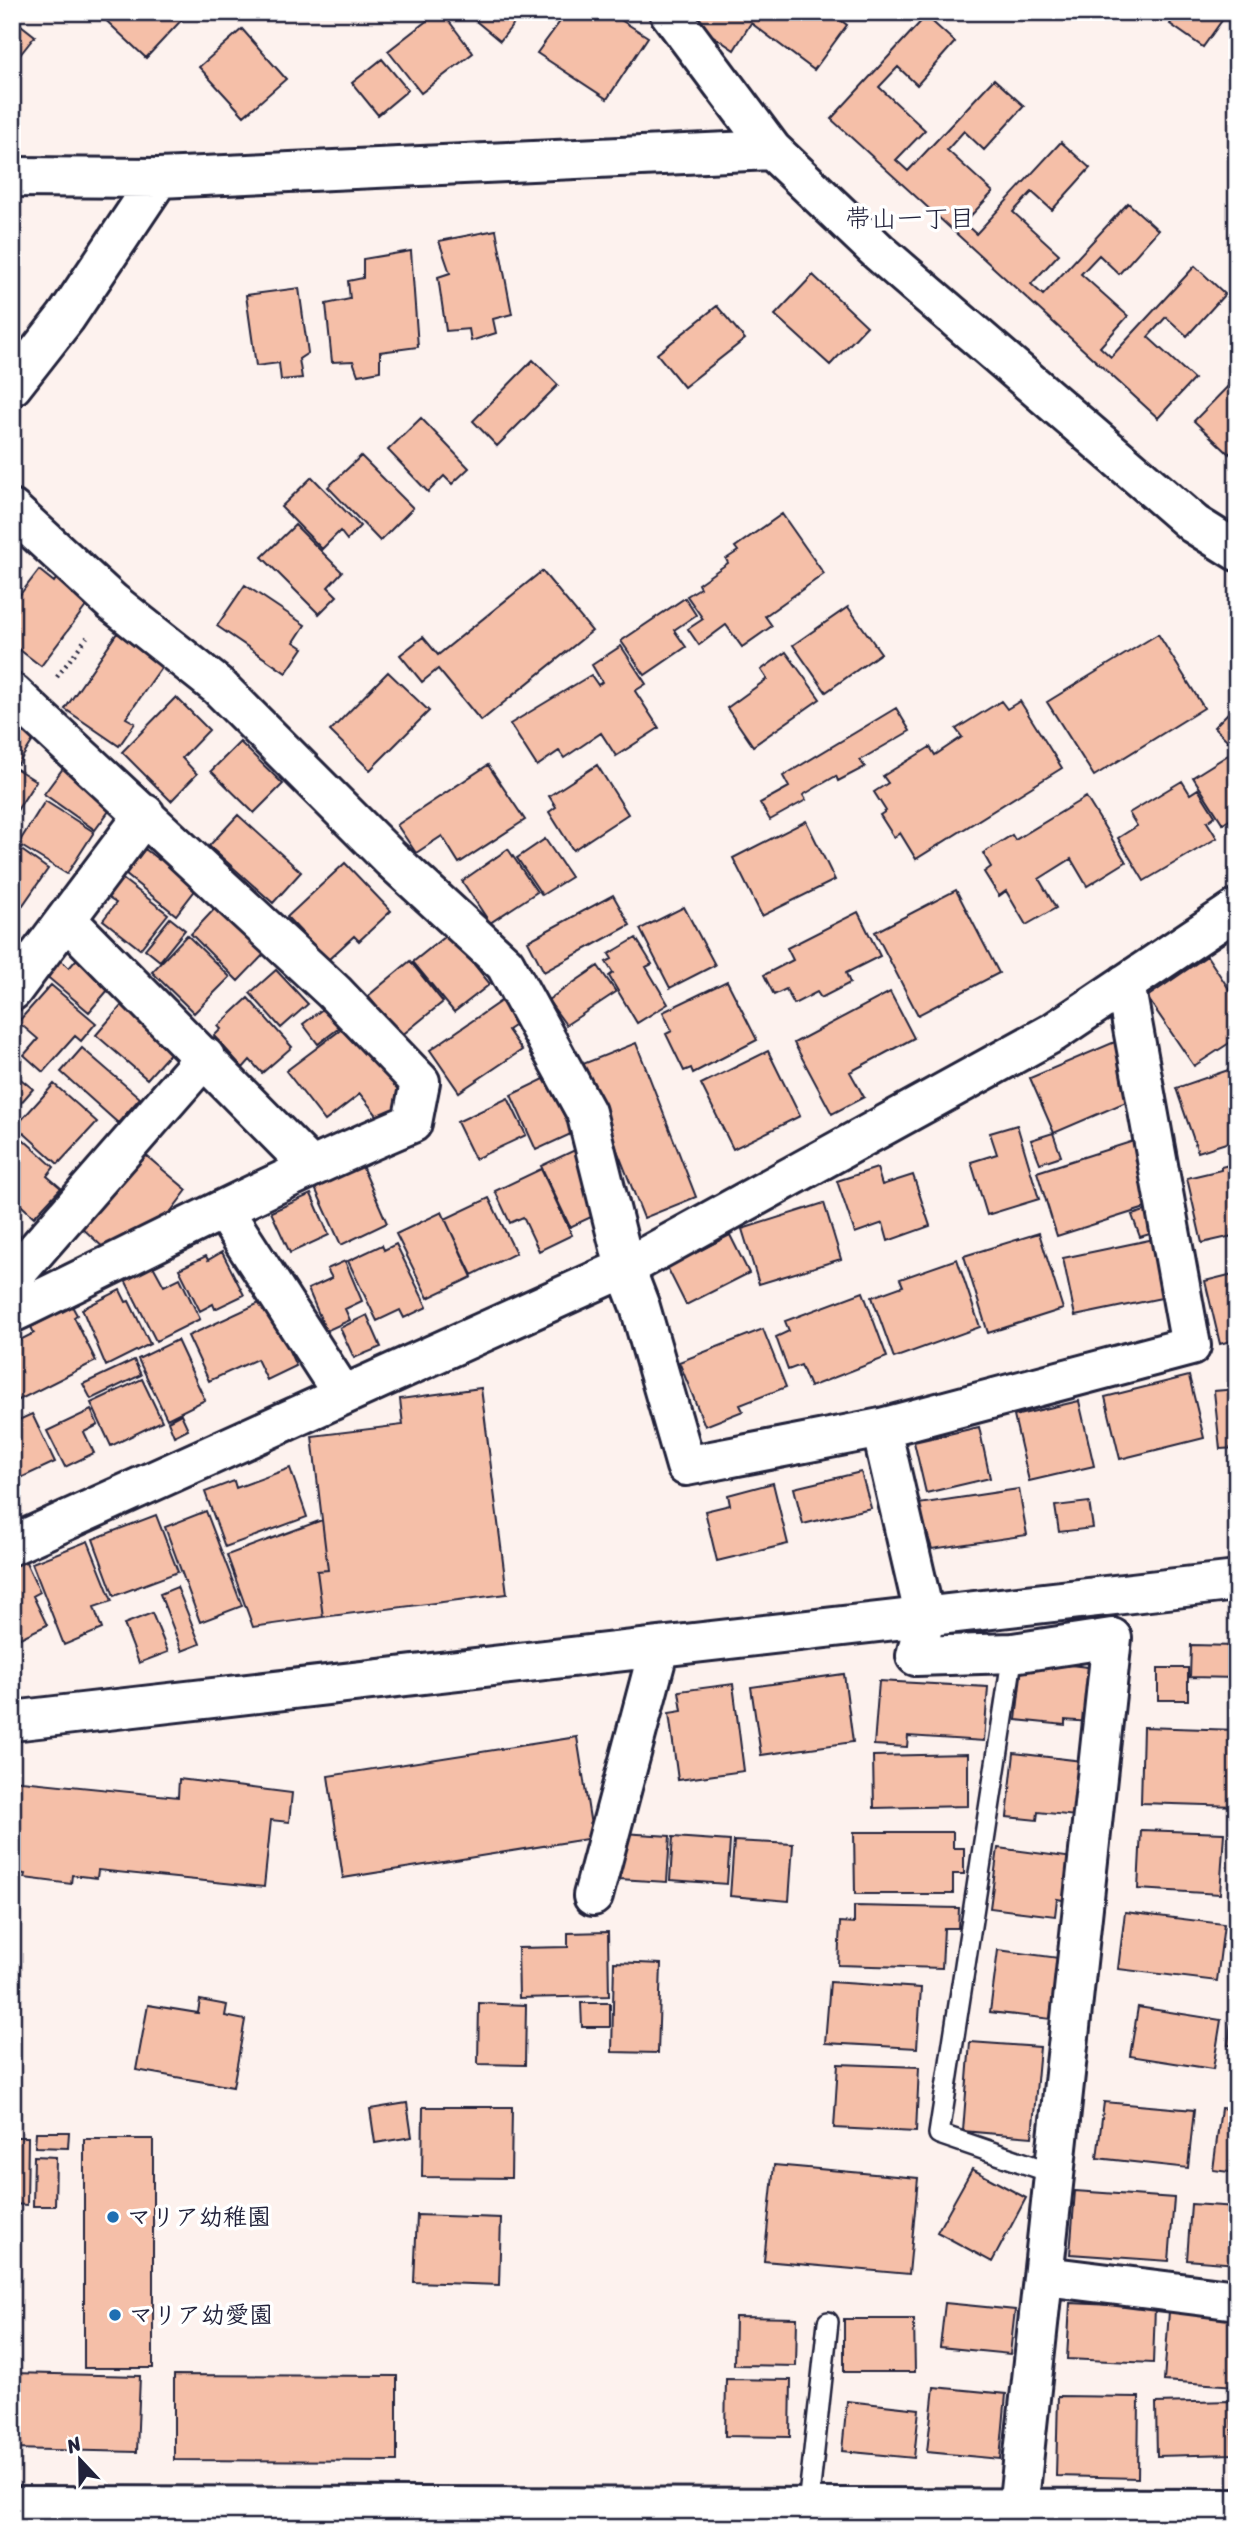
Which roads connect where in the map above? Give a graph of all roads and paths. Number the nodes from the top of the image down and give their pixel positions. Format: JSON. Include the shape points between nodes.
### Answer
{"nodes":[{"id":1,"x":668,"y":12,"type":"edge"},
{"id":2,"x":772,"y":150,"type":"junction"},
{"id":3,"x":12,"y":177,"type":"edge"},
{"id":4,"x":159,"y":178,"type":"junction"},
{"id":5,"x":12,"y":386,"type":"edge"},
{"id":6,"x":12,"y":510,"type":"edge"},
{"id":7,"x":1230,"y":538,"type":"edge"},
{"id":8,"x":112,"y":602,"type":"junction"},
{"id":9,"x":22,"y":702,"type":"edge"},
{"id":10,"x":145,"y":814,"type":"junction"},
{"id":11,"x":1237,"y":909,"type":"edge"},
{"id":12,"x":66,"y":919,"type":"junction"},
{"id":13,"x":1125,"y":984,"type":"junction"},
{"id":14,"x":12,"y":991,"type":"edge"},
{"id":15,"x":205,"y":1057,"type":"junction"},
{"id":16,"x":310,"y":1166,"type":"junction"},
{"id":17,"x":224,"y":1211,"type":"junction"},
{"id":18,"x":625,"y":1268,"type":"junction"},
{"id":19,"x":12,"y":1278,"type":"edge"},
{"id":20,"x":12,"y":1313,"type":"edge"},
{"id":21,"x":343,"y":1395,"type":"junction"},
{"id":22,"x":881,"y":1427,"type":"junction"},
{"id":23,"x":12,"y":1545,"type":"edge"},
{"id":24,"x":1237,"y":1581,"type":"edge"},
{"id":25,"x":925,"y":1618,"type":"junction"},
{"id":26,"x":659,"y":1648,"type":"junction"},
{"id":27,"x":1013,"y":1653,"type":"junction"},
{"id":28,"x":12,"y":1721,"type":"edge"},
{"id":29,"x":593,"y":1896,"type":"dead end"},
{"id":30,"x":1056,"y":2174,"type":"junction"},
{"id":31,"x":1045,"y":2276,"type":"junction"},
{"id":32,"x":1237,"y":2300,"type":"edge"},
{"id":33,"x":828,"y":2322,"type":"dead end"},
{"id":34,"x":808,"y":2505,"type":"junction"},
{"id":35,"x":12,"y":2506,"type":"edge"},
{"id":36,"x":1237,"y":2509,"type":"edge"},
{"id":37,"x":1016,"y":2518,"type":"edge"}],
"edges":[{"from":1,"to":2,"type":"street"},
{"from":2,"to":4,"type":"street"},
{"from":2,"to":7,"type":"street","via":[[879,252],[1080,429]]},
{"from":3,"to":4,"type":"street"},
{"from":4,"to":5,"type":"street","via":[[66,317]]},
{"from":6,"to":8,"type":"street"},
{"from":8,"to":9,"type":"path"},
{"from":8,"to":18,"type":"street","via":[[218,686],[391,859],[505,964],[586,1112]]},
{"from":9,"to":10,"type":"street"},
{"from":10,"to":12,"type":"street"},
{"from":10,"to":16,"type":"street","via":[[334,992],[420,1082],[412,1123]]},
{"from":11,"to":13,"type":"street"},
{"from":12,"to":14,"type":"street"},
{"from":12,"to":15,"type":"street"},
{"from":13,"to":18,"type":"street","via":[[1054,1032]]},
{"from":13,"to":22,"type":"street","via":[[1191,1346]]},
{"from":15,"to":16,"type":"street"},
{"from":15,"to":19,"type":"street"},
{"from":16,"to":17,"type":"street"},
{"from":17,"to":20,"type":"street"},
{"from":17,"to":21,"type":"street"},
{"from":18,"to":21,"type":"street"},
{"from":18,"to":22,"type":"street","via":[[687,1466]]},
{"from":21,"to":23,"type":"street"},
{"from":22,"to":25,"type":"street"},
{"from":24,"to":25,"type":"street"},
{"from":25,"to":26,"type":"street"},
{"from":25,"to":27,"type":"street","via":[[916,1656]]},
{"from":26,"to":28,"type":"street"},
{"from":26,"to":29,"type":"street"},
{"from":27,"to":30,"type":"lane","via":[[939,2134]]},
{"from":27,"to":30,"type":"street","via":[[1112,1638]]},
{"from":30,"to":31,"type":"street"},
{"from":31,"to":32,"type":"street"},
{"from":31,"to":37,"type":"street"},
{"from":33,"to":34,"type":"lane"},
{"from":34,"to":35,"type":"street"},
{"from":34,"to":37,"type":"street"},
{"from":36,"to":37,"type":"street"}]}
